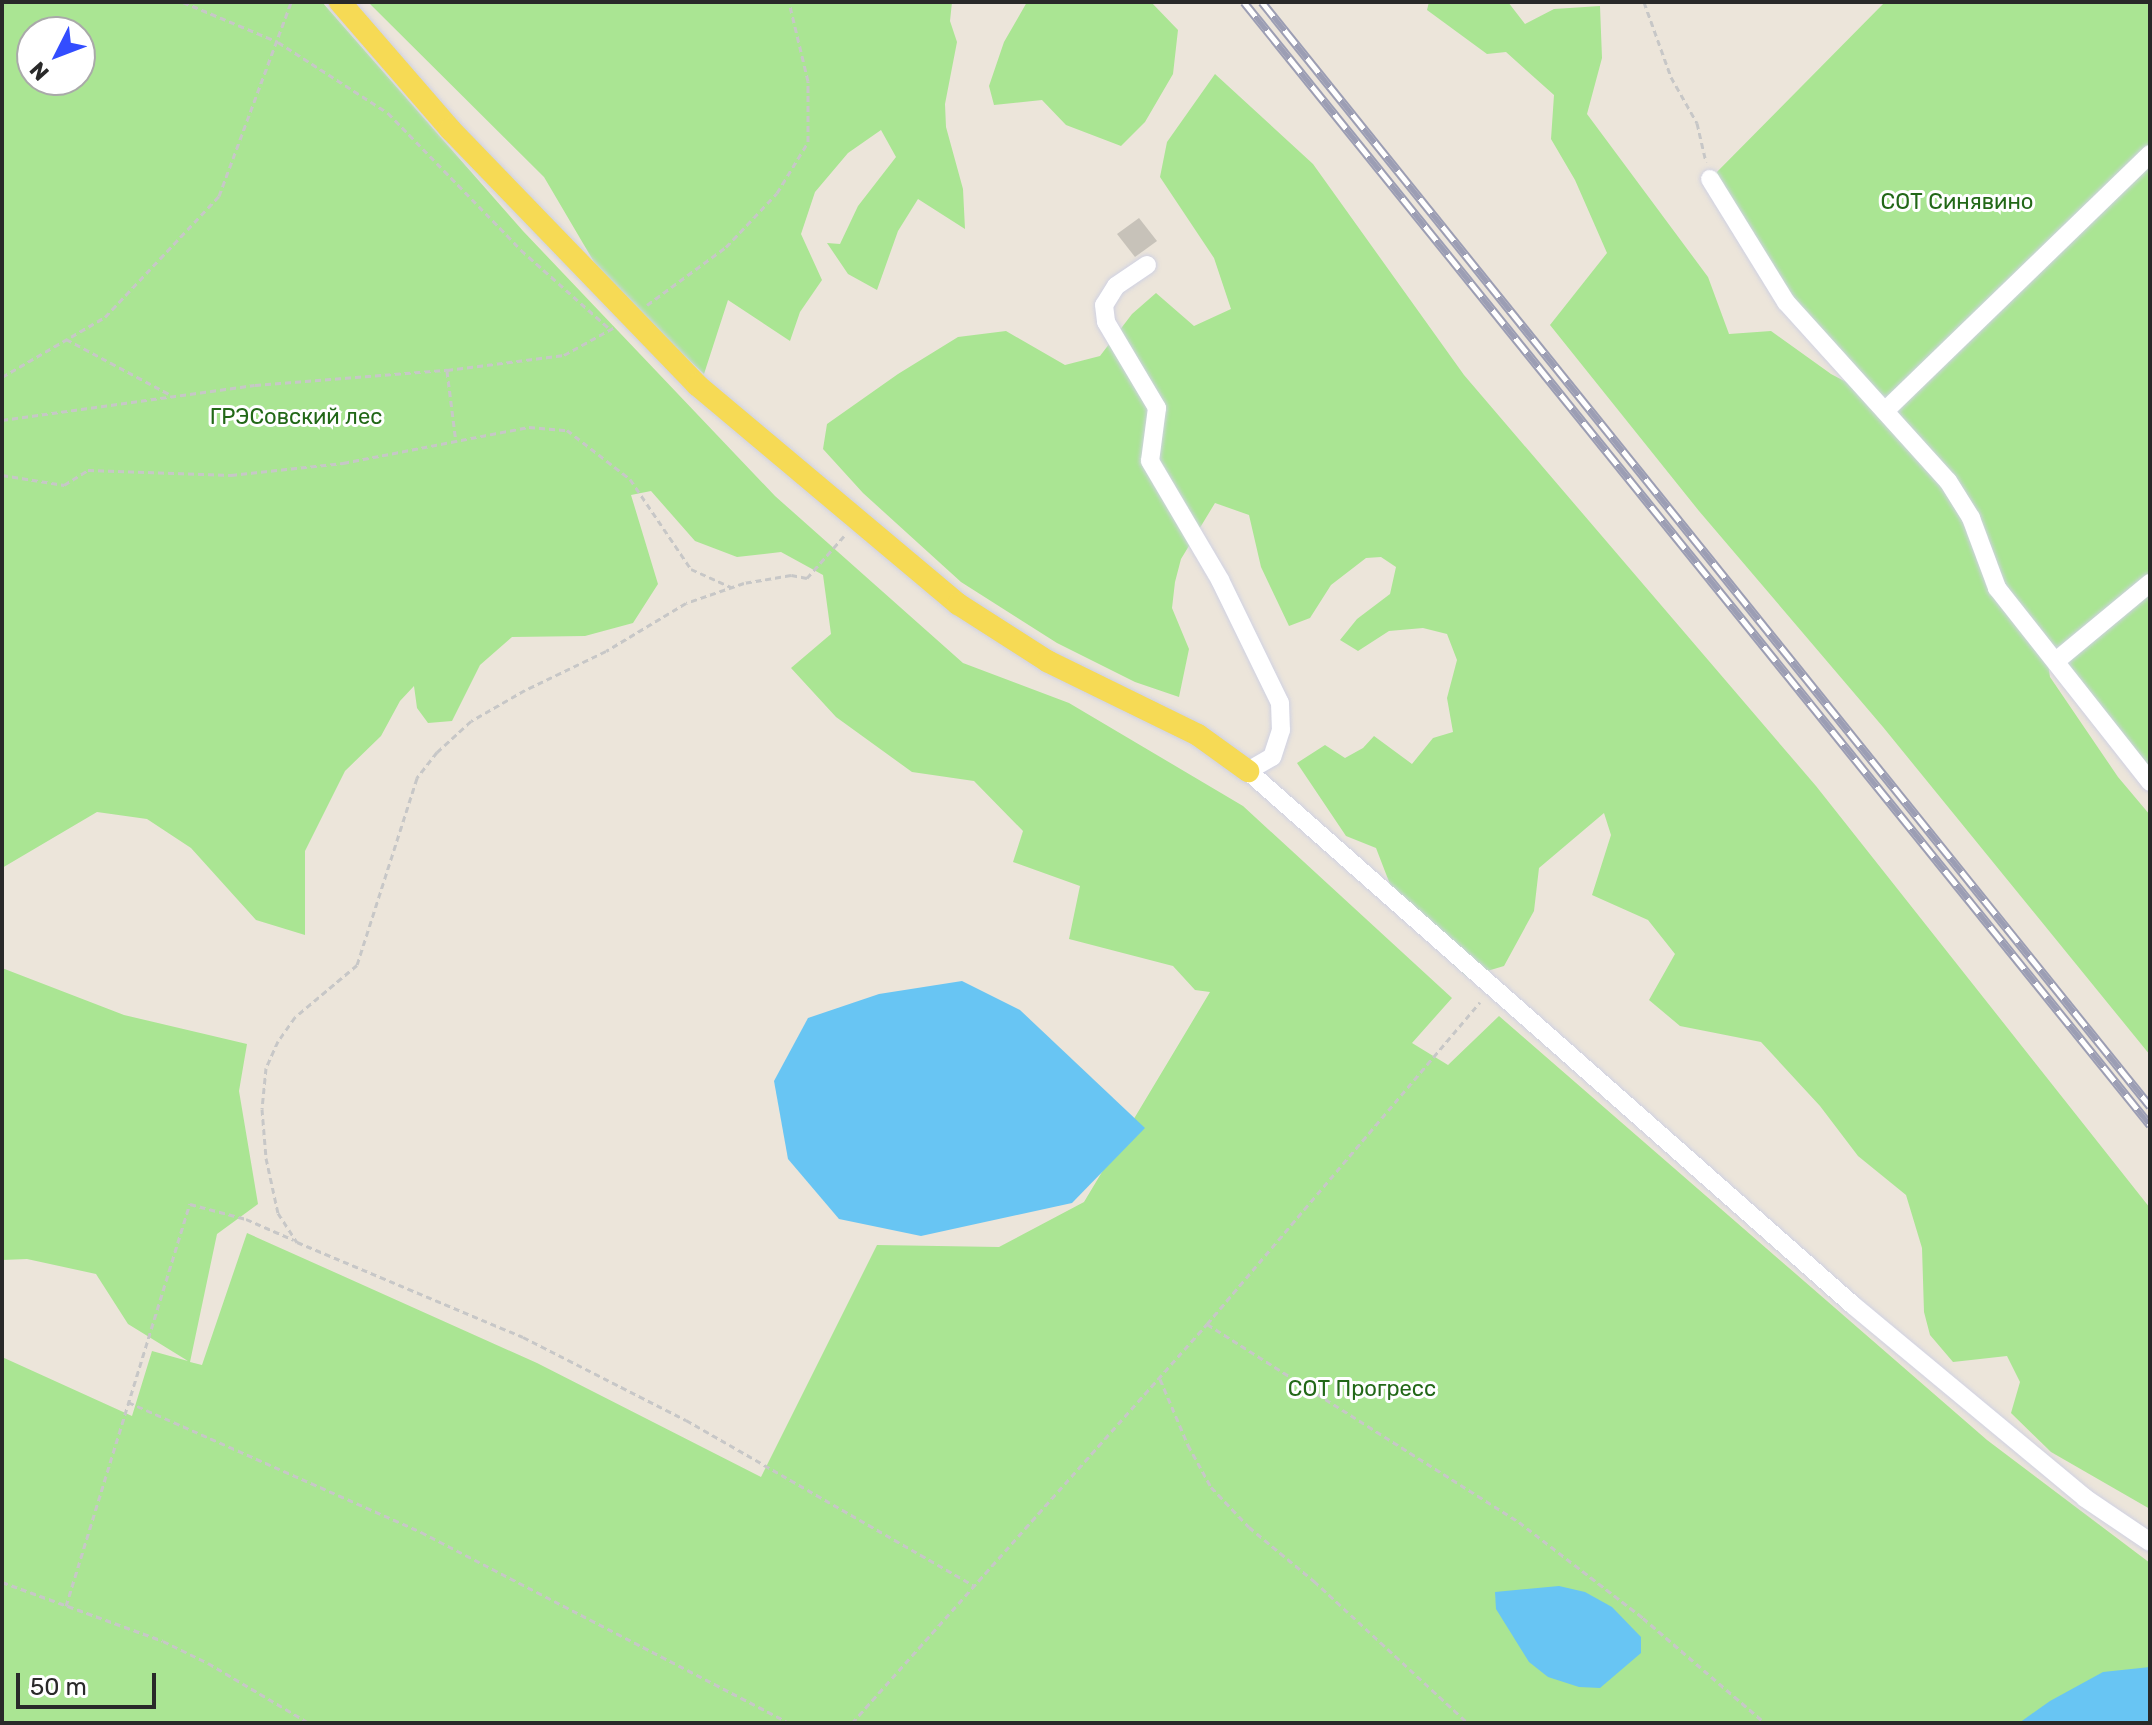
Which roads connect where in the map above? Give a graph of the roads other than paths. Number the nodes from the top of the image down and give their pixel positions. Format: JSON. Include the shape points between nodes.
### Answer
{"nodes":[{"id":1,"x":340,"y":2,"type":"edge"},
{"id":2,"x":2150,"y":154,"type":"edge"},
{"id":3,"x":1710,"y":179,"type":"road end"},
{"id":4,"x":1147,"y":265,"type":"dead end"},
{"id":5,"x":1886,"y":410,"type":"junction"},
{"id":6,"x":2150,"y":583,"type":"edge"},
{"id":7,"x":2056,"y":661,"type":"junction"},
{"id":8,"x":1248,"y":771,"type":"junction"},
{"id":9,"x":2150,"y":782,"type":"edge"},
{"id":10,"x":2150,"y":1542,"type":"edge"}],
"edges":[{"from":1,"to":8,"type":"main road","via":[[450,129],[697,385],[958,604],[1047,661],[1198,735]]},
{"from":2,"to":5,"type":"street"},
{"from":3,"to":5,"type":"street","via":[[1786,302]]},
{"from":4,"to":8,"type":"street","via":[[1116,286],[1104,305],[1106,322],[1157,408],[1150,461],[1220,580],[1280,703],[1281,730],[1272,757]]},
{"from":5,"to":7,"type":"street","via":[[1948,481],[1971,518],[1997,588]]},
{"from":6,"to":7,"type":"street"},
{"from":7,"to":9,"type":"street"},
{"from":8,"to":10,"type":"street","via":[[1854,1306],[2085,1498]]}]}
